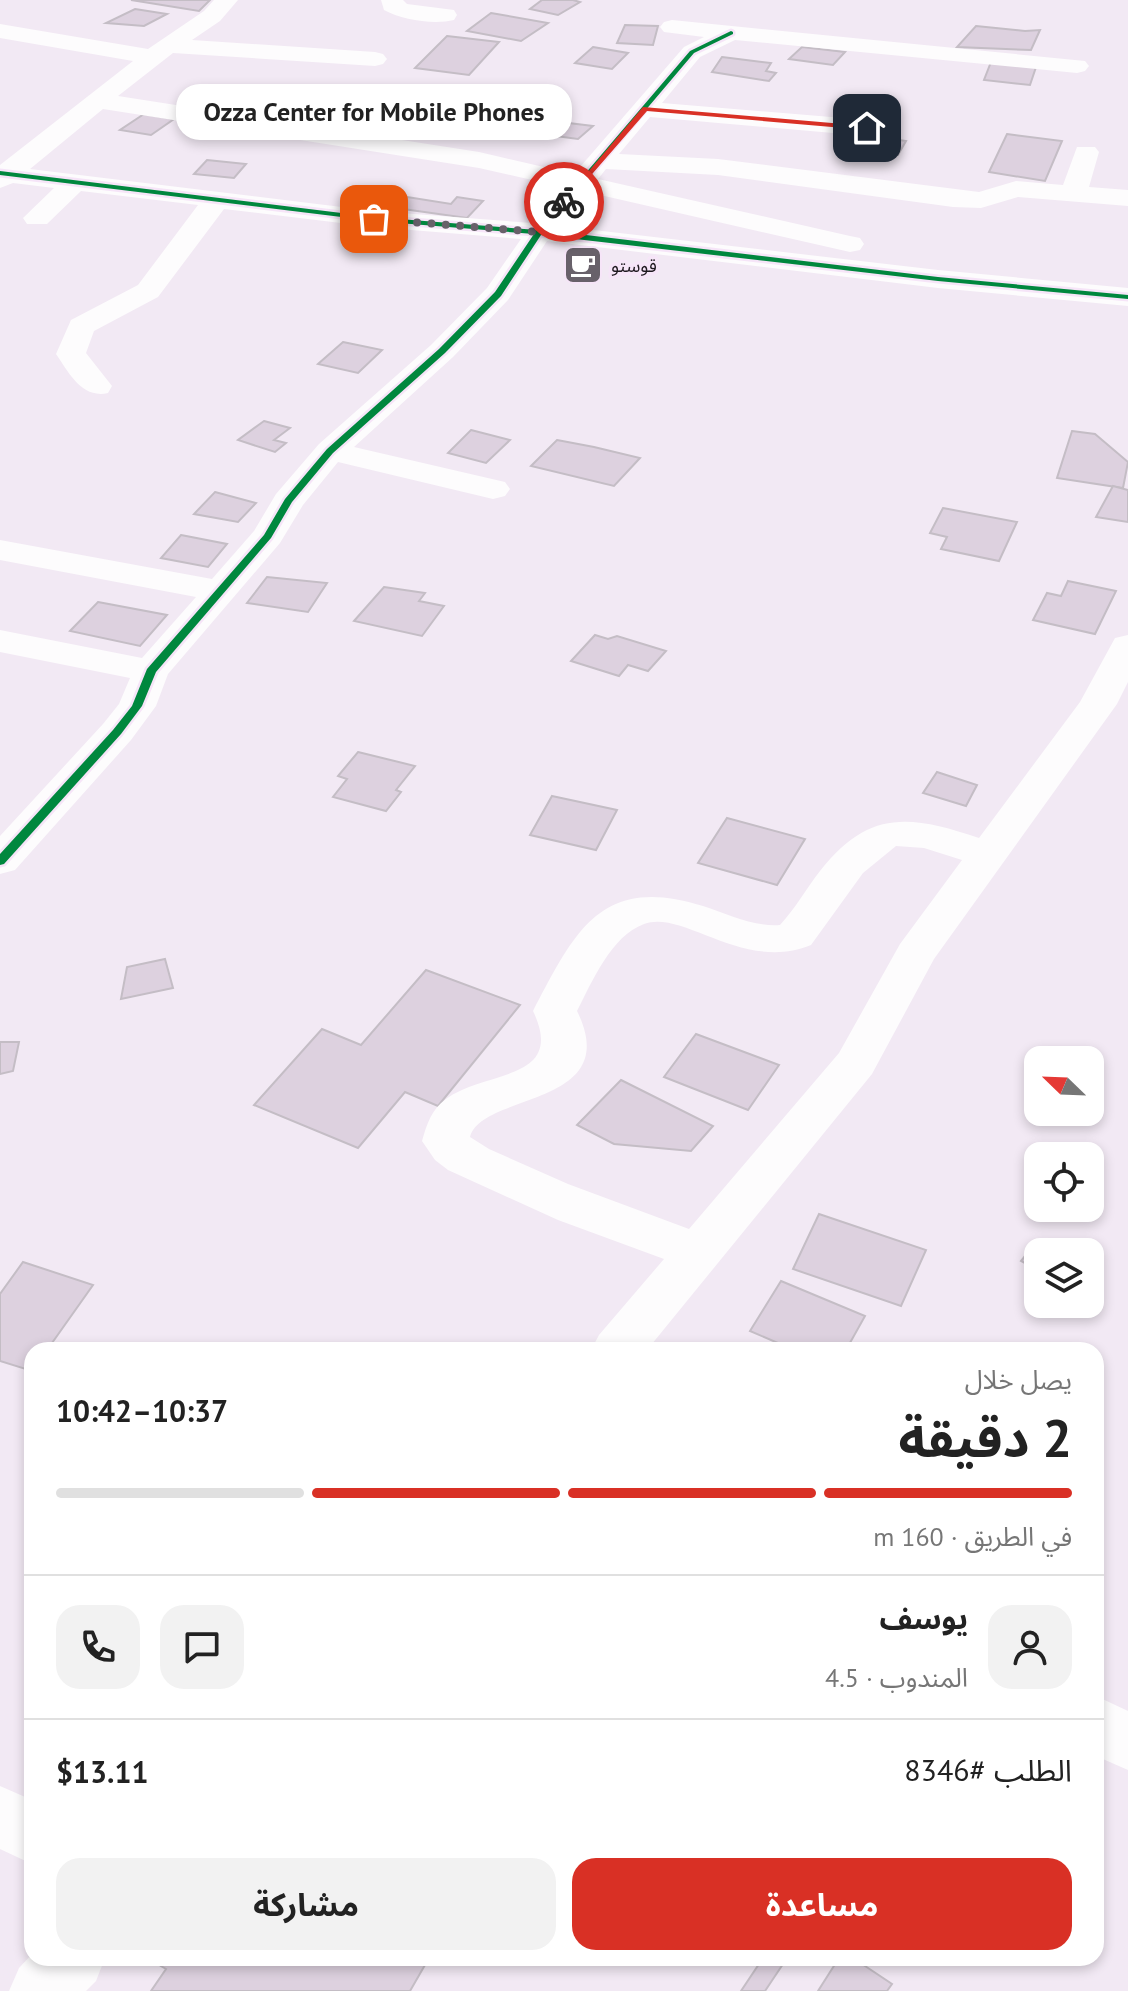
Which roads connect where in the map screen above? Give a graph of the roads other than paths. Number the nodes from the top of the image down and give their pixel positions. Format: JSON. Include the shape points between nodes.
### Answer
{"nodes":[{"id":1,"x":227,"y":0,"type":"edge"},
{"id":2,"x":392,"y":0,"type":"edge"},
{"id":3,"x":446,"y":15,"type":"dead end"},
{"id":4,"x":0,"y":31,"type":"edge"},
{"id":5,"x":731,"y":33,"type":"junction"},
{"id":6,"x":160,"y":52,"type":"junction"},
{"id":7,"x":692,"y":52,"type":"junction"},
{"id":8,"x":375,"y":59,"type":"dead end"},
{"id":9,"x":1077,"y":66,"type":"dead end"},
{"id":10,"x":100,"y":101,"type":"junction"},
{"id":11,"x":646,"y":109,"type":"junction"},
{"id":12,"x":867,"y":128,"type":"dead end"},
{"id":13,"x":1086,"y":152,"type":"dead end"},
{"id":14,"x":598,"y":161,"type":"junction"},
{"id":15,"x":2,"y":176,"type":"edge"},
{"id":16,"x":74,"y":183,"type":"junction"},
{"id":17,"x":580,"y":183,"type":"junction"},
{"id":18,"x":1073,"y":194,"type":"junction"},
{"id":19,"x":1128,"y":198,"type":"edge"},
{"id":20,"x":217,"y":199,"type":"junction"},
{"id":21,"x":37,"y":218,"type":"dead end"},
{"id":22,"x":539,"y":232,"type":"junction"},
{"id":23,"x":1039,"y":287,"type":"junction"},
{"id":24,"x":1128,"y":297,"type":"edge"},
{"id":25,"x":97,"y":386,"type":"dead end"},
{"id":26,"x":330,"y":451,"type":"junction"},
{"id":27,"x":493,"y":489,"type":"dead end"},
{"id":28,"x":0,"y":550,"type":"edge"},
{"id":29,"x":222,"y":591,"type":"junction"},
{"id":30,"x":0,"y":641,"type":"edge"},
{"id":31,"x":1128,"y":646,"type":"edge"},
{"id":32,"x":151,"y":671,"type":"junction"},
{"id":33,"x":988,"y":854,"type":"junction"},
{"id":34,"x":0,"y":861,"type":"edge"},
{"id":35,"x":697,"y":1251,"type":"junction"},
{"id":36,"x":623,"y":1342,"type":"edge"},
{"id":37,"x":1104,"y":1728,"type":"edge"},
{"id":38,"x":1128,"y":1742,"type":"edge"},
{"id":39,"x":0,"y":1815,"type":"edge"},
{"id":40,"x":24,"y":1829,"type":"edge"},
{"id":41,"x":65,"y":1966,"type":"edge"},
{"id":42,"x":42,"y":1991,"type":"edge"}],
"edges":[{"from":1,"to":6,"type":"street"},
{"from":2,"to":3,"type":"street","via":[[401,10]]},
{"from":4,"to":6,"type":"street"},
{"from":5,"to":7,"type":"street"},
{"from":5,"to":7,"type":"street","via":[[669,18],[678,39]]},
{"from":5,"to":9,"type":"street"},
{"from":6,"to":8,"type":"street"},
{"from":6,"to":10,"type":"street"},
{"from":7,"to":11,"type":"street"},
{"from":10,"to":15,"type":"street"},
{"from":10,"to":17,"type":"street","via":[[406,147]]},
{"from":11,"to":12,"type":"street"},
{"from":11,"to":14,"type":"street"},
{"from":13,"to":18,"type":"street"},
{"from":14,"to":17,"type":"street"},
{"from":14,"to":18,"type":"street","via":[[718,167],[953,199],[981,200],[1016,189]]},
{"from":15,"to":16,"type":"street"},
{"from":16,"to":20,"type":"street"},
{"from":16,"to":21,"type":"street"},
{"from":17,"to":22,"type":"street"},
{"from":17,"to":23,"type":"street"},
{"from":18,"to":19,"type":"street"},
{"from":20,"to":22,"type":"street"},
{"from":20,"to":25,"type":"street","via":[[148,291],[81,326],[71,354]]},
{"from":22,"to":23,"type":"street"},
{"from":22,"to":26,"type":"street","via":[[498,294]]},
{"from":23,"to":24,"type":"street"},
{"from":26,"to":27,"type":"street"},
{"from":26,"to":29,"type":"street"},
{"from":28,"to":29,"type":"street"},
{"from":29,"to":32,"type":"street"},
{"from":30,"to":32,"type":"street"},
{"from":31,"to":33,"type":"street","via":[[1098,704]]},
{"from":32,"to":34,"type":"street","via":[[137,706],[117,732]]},
{"from":33,"to":35,"type":"street","via":[[915,954],[856,1063]]},
{"from":33,"to":35,"type":"street","via":[[924,836],[886,835],[848,865],[796,935],[786,940],[758,938],[657,908],[627,912],[587,956],[555,1011],[565,1031],[561,1059],[532,1082],[467,1106],[450,1121],[446,1141],[472,1161],[551,1199]]},
{"from":35,"to":36,"type":"street"},
{"from":37,"to":38,"type":"street"},
{"from":39,"to":40,"type":"street"},
{"from":41,"to":42,"type":"street"}]}
